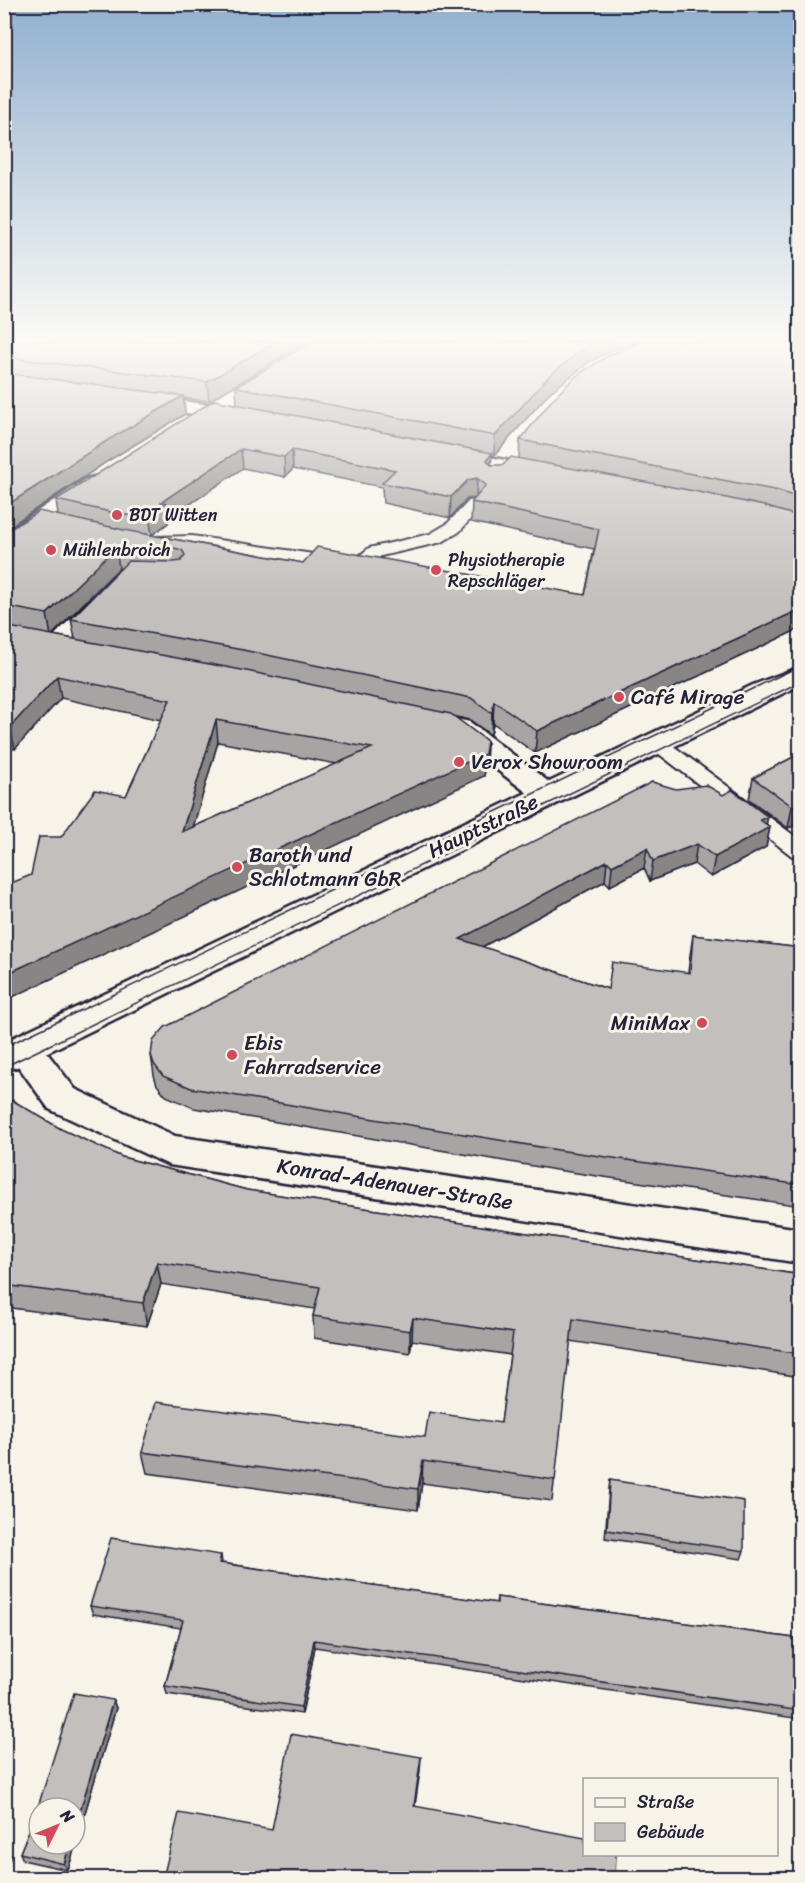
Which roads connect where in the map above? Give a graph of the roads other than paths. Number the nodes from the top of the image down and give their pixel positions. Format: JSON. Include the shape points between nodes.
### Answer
{"nodes":[{"id":1,"x":427,"y":451,"type":"edge"},
{"id":2,"x":110,"y":473,"type":"edge"},
{"id":3,"x":566,"y":478,"type":"edge"},
{"id":4,"x":475,"y":505,"type":"edge"},
{"id":5,"x":37,"y":522,"type":"junction"},
{"id":6,"x":60,"y":527,"type":"edge"},
{"id":7,"x":138,"y":543,"type":"edge"},
{"id":8,"x":4,"y":544,"type":"edge"},
{"id":9,"x":110,"y":590,"type":"edge"},
{"id":10,"x":45,"y":644,"type":"joint"},
{"id":11,"x":87,"y":652,"type":"edge"},
{"id":12,"x":801,"y":675,"type":"edge"},
{"id":13,"x":426,"y":720,"type":"edge"},
{"id":14,"x":657,"y":743,"type":"junction"},
{"id":15,"x":548,"y":795,"type":"junction"},
{"id":16,"x":801,"y":850,"type":"edge"},
{"id":17,"x":14,"y":1053,"type":"edge"},
{"id":18,"x":801,"y":1246,"type":"edge"}],
"edges":[{"from":1,"to":3,"type":"street"},
{"from":2,"to":5,"type":"street"},
{"from":4,"to":7,"type":"lane","via":[[453,528],[436,538],[375,552],[358,566],[192,541]]},
{"from":5,"to":6,"type":"lane"},
{"from":5,"to":8,"type":"street"},
{"from":9,"to":10,"type":"lane"},
{"from":10,"to":11,"type":"street"},
{"from":12,"to":14,"type":"street","name":"Hauptstraße"},
{"from":13,"to":15,"type":"street","via":[[460,728]]},
{"from":14,"to":15,"type":"street","name":"Hauptstraße"},
{"from":14,"to":16,"type":"lane"},
{"from":15,"to":17,"type":"street","name":"Hauptstraße"},
{"from":17,"to":18,"type":"street","name":"Konrad-Adenauer-Straße","via":[[62,1098],[169,1150]]}]}
